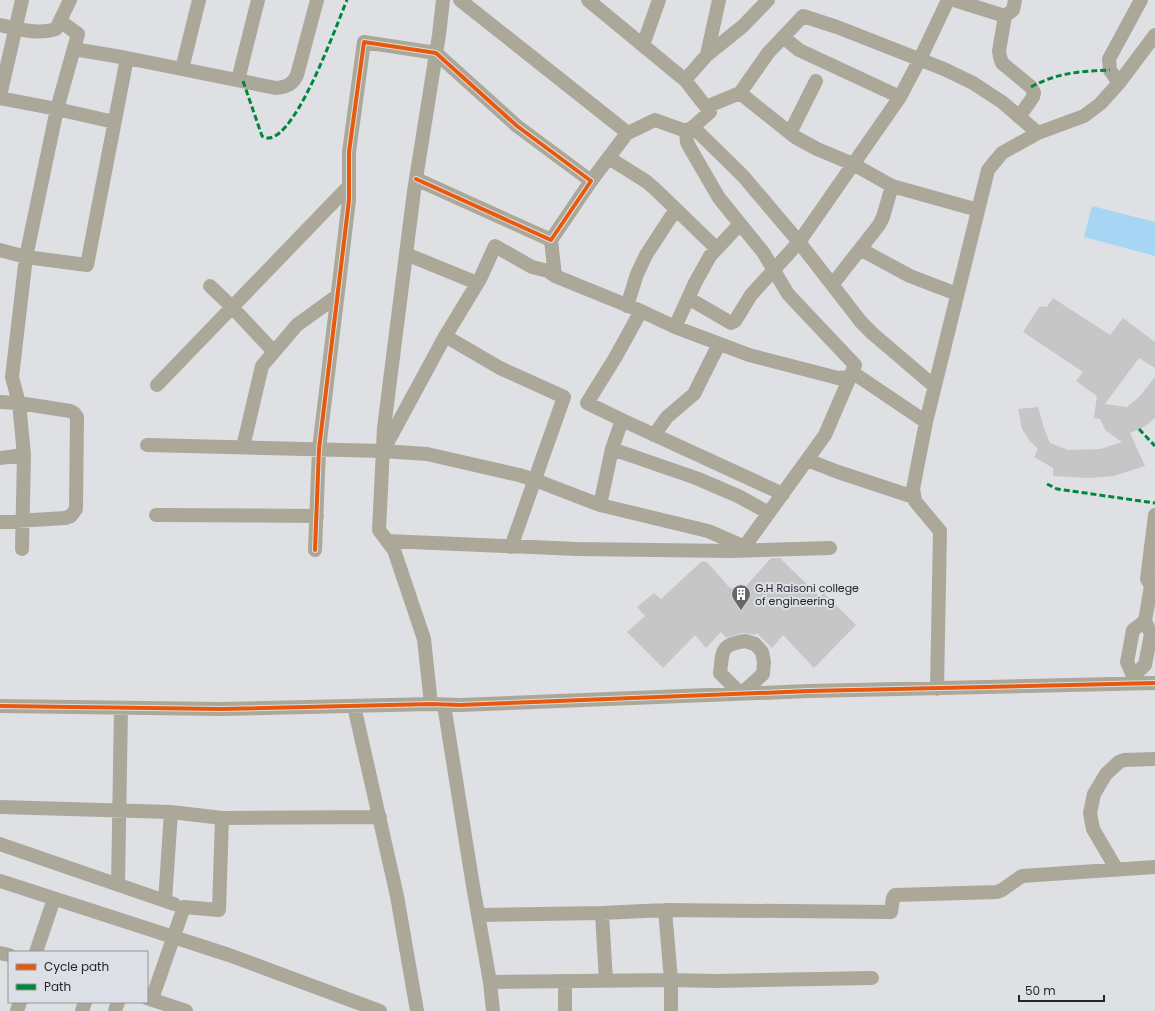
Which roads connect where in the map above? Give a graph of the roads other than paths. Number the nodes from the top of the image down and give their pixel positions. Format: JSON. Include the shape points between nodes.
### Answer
{"nodes":[{"id":1,"x":22,"y":0,"type":"edge"},
{"id":2,"x":70,"y":0,"type":"edge"},
{"id":3,"x":199,"y":0,"type":"edge"},
{"id":4,"x":258,"y":0,"type":"edge"},
{"id":5,"x":317,"y":0,"type":"edge"},
{"id":6,"x":443,"y":0,"type":"edge"},
{"id":7,"x":460,"y":0,"type":"edge"},
{"id":8,"x":588,"y":0,"type":"edge"},
{"id":9,"x":659,"y":0,"type":"edge"},
{"id":10,"x":719,"y":0,"type":"edge"},
{"id":11,"x":768,"y":0,"type":"edge"},
{"id":12,"x":948,"y":0,"type":"edge"},
{"id":13,"x":954,"y":0,"type":"edge"},
{"id":14,"x":1015,"y":0,"type":"edge"},
{"id":15,"x":1140,"y":0,"type":"edge"},
{"id":16,"x":604,"y":6,"type":"edge"},
{"id":17,"x":1005,"y":16,"type":"junction"},
{"id":18,"x":60,"y":21,"type":"junction"},
{"id":19,"x":0,"y":25,"type":"edge"},
{"id":20,"x":15,"y":28,"type":"junction"},
{"id":21,"x":1155,"y":35,"type":"edge"},
{"id":22,"x":783,"y":37,"type":"junction"},
{"id":23,"x":642,"y":45,"type":"junction"},
{"id":24,"x":74,"y":49,"type":"junction"},
{"id":25,"x":436,"y":53,"type":"junction"},
{"id":26,"x":707,"y":55,"type":"junction"},
{"id":27,"x":127,"y":58,"type":"junction"},
{"id":28,"x":920,"y":59,"type":"junction"},
{"id":29,"x":182,"y":69,"type":"junction"},
{"id":30,"x":238,"y":80,"type":"junction"},
{"id":31,"x":685,"y":80,"type":"junction"},
{"id":32,"x":816,"y":81,"type":"dead end"},
{"id":33,"x":1119,"y":83,"type":"junction"},
{"id":34,"x":740,"y":94,"type":"junction"},
{"id":35,"x":0,"y":97,"type":"edge"},
{"id":36,"x":900,"y":97,"type":"junction"},
{"id":37,"x":706,"y":107,"type":"junction"},
{"id":38,"x":57,"y":109,"type":"junction"},
{"id":39,"x":1019,"y":117,"type":"junction"},
{"id":40,"x":114,"y":122,"type":"junction"},
{"id":41,"x":689,"y":129,"type":"junction"},
{"id":42,"x":790,"y":133,"type":"junction"},
{"id":43,"x":1038,"y":133,"type":"junction"},
{"id":44,"x":626,"y":134,"type":"junction"},
{"id":45,"x":609,"y":158,"type":"junction"},
{"id":46,"x":853,"y":164,"type":"junction"},
{"id":47,"x":416,"y":180,"type":"junction"},
{"id":48,"x":591,"y":181,"type":"junction"},
{"id":49,"x":349,"y":186,"type":"junction"},
{"id":50,"x":892,"y":186,"type":"junction"},
{"id":51,"x":676,"y":209,"type":"junction"},
{"id":52,"x":978,"y":210,"type":"junction"},
{"id":53,"x":740,"y":224,"type":"junction"},
{"id":54,"x":551,"y":240,"type":"junction"},
{"id":55,"x":799,"y":242,"type":"junction"},
{"id":56,"x":716,"y":248,"type":"junction"},
{"id":57,"x":860,"y":249,"type":"junction"},
{"id":58,"x":0,"y":250,"type":"edge"},
{"id":59,"x":406,"y":254,"type":"junction"},
{"id":60,"x":26,"y":257,"type":"junction"},
{"id":61,"x":774,"y":270,"type":"junction"},
{"id":62,"x":555,"y":276,"type":"junction"},
{"id":63,"x":477,"y":284,"type":"junction"},
{"id":64,"x":832,"y":285,"type":"junction"},
{"id":65,"x":210,"y":286,"type":"dead end"},
{"id":66,"x":957,"y":294,"type":"junction"},
{"id":67,"x":337,"y":296,"type":"junction"},
{"id":68,"x":688,"y":298,"type":"junction"},
{"id":69,"x":627,"y":306,"type":"junction"},
{"id":70,"x":232,"y":307,"type":"junction"},
{"id":71,"x":641,"y":311,"type":"junction"},
{"id":72,"x":675,"y":327,"type":"junction"},
{"id":73,"x":445,"y":336,"type":"junction"},
{"id":74,"x":719,"y":344,"type":"junction"},
{"id":75,"x":274,"y":352,"type":"junction"},
{"id":76,"x":851,"y":374,"type":"junction"},
{"id":77,"x":157,"y":385,"type":"dead end"},
{"id":78,"x":934,"y":386,"type":"junction"},
{"id":79,"x":564,"y":397,"type":"junction"},
{"id":80,"x":0,"y":402,"type":"edge"},
{"id":81,"x":19,"y":403,"type":"junction"},
{"id":82,"x":587,"y":403,"type":"junction"},
{"id":83,"x":622,"y":420,"type":"junction"},
{"id":84,"x":926,"y":422,"type":"junction"},
{"id":85,"x":654,"y":435,"type":"junction"},
{"id":86,"x":147,"y":445,"type":"dead end"},
{"id":87,"x":243,"y":447,"type":"junction"},
{"id":88,"x":319,"y":449,"type":"junction"},
{"id":89,"x":612,"y":449,"type":"junction"},
{"id":90,"x":383,"y":451,"type":"junction"},
{"id":91,"x":24,"y":455,"type":"junction"},
{"id":92,"x":0,"y":458,"type":"edge"},
{"id":93,"x":807,"y":460,"type":"junction"},
{"id":94,"x":535,"y":480,"type":"junction"},
{"id":95,"x":783,"y":494,"type":"junction"},
{"id":96,"x":914,"y":497,"type":"junction"},
{"id":97,"x":600,"y":505,"type":"junction"},
{"id":98,"x":769,"y":513,"type":"junction"},
{"id":99,"x":156,"y":515,"type":"dead end"},
{"id":100,"x":1155,"y":515,"type":"edge"},
{"id":101,"x":317,"y":516,"type":"junction"},
{"id":102,"x":0,"y":522,"type":"edge"},
{"id":103,"x":22,"y":522,"type":"junction"},
{"id":104,"x":387,"y":541,"type":"junction"},
{"id":105,"x":511,"y":547,"type":"junction"},
{"id":106,"x":22,"y":548,"type":"dead end"},
{"id":107,"x":830,"y":548,"type":"dead end"},
{"id":108,"x":744,"y":549,"type":"junction"},
{"id":109,"x":315,"y":550,"type":"dead end"},
{"id":110,"x":1153,"y":584,"type":"edge"},
{"id":111,"x":1145,"y":622,"type":"junction"},
{"id":112,"x":1132,"y":680,"type":"junction"},
{"id":113,"x":1155,"y":683,"type":"edge"},
{"id":114,"x":937,"y":689,"type":"junction"},
{"id":115,"x":438,"y":704,"type":"junction"},
{"id":116,"x":0,"y":706,"type":"edge"},
{"id":117,"x":354,"y":706,"type":"junction"},
{"id":118,"x":122,"y":708,"type":"junction"},
{"id":119,"x":1155,"y":759,"type":"edge"},
{"id":120,"x":0,"y":807,"type":"edge"},
{"id":121,"x":120,"y":811,"type":"junction"},
{"id":122,"x":171,"y":812,"type":"junction"},
{"id":123,"x":380,"y":817,"type":"junction"},
{"id":124,"x":222,"y":818,"type":"junction"},
{"id":125,"x":0,"y":844,"type":"edge"},
{"id":126,"x":1155,"y":867,"type":"edge"},
{"id":127,"x":1117,"y":870,"type":"junction"},
{"id":128,"x":0,"y":881,"type":"edge"},
{"id":129,"x":118,"y":885,"type":"junction"},
{"id":130,"x":54,"y":899,"type":"junction"},
{"id":131,"x":165,"y":901,"type":"junction"},
{"id":132,"x":184,"y":907,"type":"junction"},
{"id":133,"x":665,"y":910,"type":"junction"},
{"id":134,"x":602,"y":913,"type":"junction"},
{"id":135,"x":478,"y":915,"type":"junction"},
{"id":136,"x":173,"y":937,"type":"junction"},
{"id":137,"x":36,"y":951,"type":"edge"},
{"id":138,"x":872,"y":978,"type":"dead end"},
{"id":139,"x":671,"y":980,"type":"junction"},
{"id":140,"x":564,"y":981,"type":"junction"},
{"id":141,"x":606,"y":981,"type":"junction"},
{"id":142,"x":490,"y":982,"type":"junction"},
{"id":143,"x":149,"y":999,"type":"edge"},
{"id":144,"x":186,"y":1011,"type":"edge"},
{"id":145,"x":380,"y":1011,"type":"edge"},
{"id":146,"x":417,"y":1011,"type":"edge"},
{"id":147,"x":493,"y":1011,"type":"edge"},
{"id":148,"x":565,"y":1011,"type":"edge"},
{"id":149,"x":671,"y":1011,"type":"edge"}],
"edges":[{"from":1,"to":20,"type":"street"},
{"from":2,"to":18,"type":"street"},
{"from":3,"to":29,"type":"street"},
{"from":4,"to":30,"type":"street"},
{"from":5,"to":30,"type":"street","via":[[297,75],[291,83],[276,88]]},
{"from":6,"to":25,"type":"street"},
{"from":7,"to":44,"type":"street"},
{"from":8,"to":16,"type":"street"},
{"from":9,"to":23,"type":"street"},
{"from":10,"to":26,"type":"street"},
{"from":11,"to":26,"type":"street","via":[[743,26]]},
{"from":12,"to":28,"type":"street"},
{"from":13,"to":17,"type":"street"},
{"from":14,"to":17,"type":"street","via":[[1012,10]]},
{"from":15,"to":33,"type":"street","via":[[1109,59],[1110,70]]},
{"from":16,"to":23,"type":"street"},
{"from":17,"to":39,"type":"street","via":[[999,51],[1002,63],[1031,87],[1034,93]]},
{"from":18,"to":20,"type":"street","via":[[56,29],[48,32]]},
{"from":18,"to":24,"type":"street","via":[[78,34]]},
{"from":19,"to":20,"type":"street"},
{"from":20,"to":35,"type":"street"},
{"from":21,"to":33,"type":"street"},
{"from":22,"to":28,"type":"street","via":[[803,16]]},
{"from":22,"to":34,"type":"street","via":[[768,53]]},
{"from":22,"to":36,"type":"street","via":[[799,50]]},
{"from":23,"to":31,"type":"street"},
{"from":24,"to":27,"type":"street"},
{"from":24,"to":38,"type":"street"},
{"from":25,"to":47,"type":"street"},
{"from":25,"to":48,"type":"street","via":[[517,126]]},
{"from":25,"to":49,"type":"street","via":[[364,42],[349,152]]},
{"from":26,"to":31,"type":"street"},
{"from":27,"to":29,"type":"street"},
{"from":27,"to":40,"type":"street"},
{"from":28,"to":36,"type":"street"},
{"from":28,"to":39,"type":"street","via":[[974,84],[1002,102]]},
{"from":29,"to":30,"type":"street"},
{"from":31,"to":37,"type":"street"},
{"from":32,"to":42,"type":"street"},
{"from":33,"to":43,"type":"street","via":[[1100,104],[1084,116]]},
{"from":34,"to":37,"type":"street"},
{"from":34,"to":42,"type":"street"},
{"from":35,"to":38,"type":"street"},
{"from":36,"to":46,"type":"street"},
{"from":37,"to":41,"type":"street","via":[[710,112]]},
{"from":38,"to":40,"type":"street"},
{"from":38,"to":60,"type":"street"},
{"from":39,"to":43,"type":"street"},
{"from":40,"to":60,"type":"street","via":[[87,265]]},
{"from":41,"to":44,"type":"street","via":[[655,120]]},
{"from":41,"to":53,"type":"street","via":[[687,142],[690,148],[719,198]]},
{"from":41,"to":55,"type":"street","via":[[743,176]]},
{"from":42,"to":46,"type":"street","via":[[817,149]]},
{"from":43,"to":52,"type":"street","via":[[1002,153],[988,170]]},
{"from":44,"to":45,"type":"street"},
{"from":45,"to":48,"type":"street"},
{"from":45,"to":51,"type":"street","via":[[647,182]]},
{"from":46,"to":50,"type":"street"},
{"from":46,"to":55,"type":"street"},
{"from":47,"to":54,"type":"street"},
{"from":47,"to":59,"type":"street"},
{"from":48,"to":54,"type":"street"},
{"from":49,"to":67,"type":"street"},
{"from":49,"to":70,"type":"street"},
{"from":50,"to":52,"type":"street"},
{"from":50,"to":57,"type":"street","via":[[881,222]]},
{"from":51,"to":56,"type":"street"},
{"from":51,"to":69,"type":"street","via":[[646,255]]},
{"from":52,"to":66,"type":"street"},
{"from":53,"to":56,"type":"street"},
{"from":53,"to":61,"type":"street"},
{"from":54,"to":62,"type":"street"},
{"from":55,"to":61,"type":"street"},
{"from":55,"to":64,"type":"street"},
{"from":56,"to":68,"type":"street"},
{"from":57,"to":64,"type":"street"},
{"from":57,"to":66,"type":"street","via":[[910,276]]},
{"from":58,"to":60,"type":"street"},
{"from":59,"to":63,"type":"street"},
{"from":59,"to":90,"type":"street"},
{"from":60,"to":81,"type":"street","via":[[12,367],[13,385]]},
{"from":61,"to":68,"type":"street","via":[[751,295],[732,323]]},
{"from":61,"to":76,"type":"street","via":[[788,294],[855,365]]},
{"from":62,"to":63,"type":"street","via":[[548,271],[532,267],[495,246]]},
{"from":62,"to":69,"type":"street"},
{"from":63,"to":73,"type":"street"},
{"from":64,"to":78,"type":"street","via":[[873,334]]},
{"from":65,"to":70,"type":"street"},
{"from":66,"to":78,"type":"street"},
{"from":67,"to":75,"type":"street","via":[[297,325]]},
{"from":67,"to":88,"type":"street"},
{"from":68,"to":72,"type":"street"},
{"from":69,"to":71,"type":"street"},
{"from":70,"to":75,"type":"street"},
{"from":70,"to":77,"type":"street"},
{"from":71,"to":72,"type":"street"},
{"from":71,"to":82,"type":"street"},
{"from":72,"to":74,"type":"street"},
{"from":73,"to":79,"type":"street","via":[[500,368]]},
{"from":73,"to":90,"type":"street"},
{"from":74,"to":76,"type":"street","via":[[749,355],[838,378]]},
{"from":74,"to":85,"type":"street","via":[[694,394],[667,416]]},
{"from":75,"to":87,"type":"street","via":[[262,366]]},
{"from":76,"to":84,"type":"street"},
{"from":76,"to":93,"type":"street","via":[[825,435]]},
{"from":78,"to":84,"type":"street"},
{"from":79,"to":82,"type":"street"},
{"from":79,"to":94,"type":"street"},
{"from":80,"to":81,"type":"street"},
{"from":81,"to":91,"type":"street"},
{"from":81,"to":103,"type":"street","via":[[70,411],[76,417],[76,509],[66,518]]},
{"from":82,"to":83,"type":"street"},
{"from":83,"to":85,"type":"street"},
{"from":83,"to":89,"type":"street"},
{"from":84,"to":96,"type":"street","via":[[913,489]]},
{"from":85,"to":95,"type":"street"},
{"from":86,"to":87,"type":"street"},
{"from":87,"to":88,"type":"street"},
{"from":88,"to":90,"type":"street"},
{"from":88,"to":101,"type":"street"},
{"from":89,"to":97,"type":"street"},
{"from":89,"to":98,"type":"street","via":[[696,478]]},
{"from":90,"to":94,"type":"street","via":[[427,454]]},
{"from":90,"to":104,"type":"street","via":[[379,530]]},
{"from":91,"to":92,"type":"street"},
{"from":91,"to":103,"type":"street"},
{"from":93,"to":95,"type":"street"},
{"from":93,"to":96,"type":"street"},
{"from":94,"to":97,"type":"street"},
{"from":94,"to":105,"type":"street"},
{"from":95,"to":98,"type":"street"},
{"from":96,"to":114,"type":"street","via":[[940,531]]},
{"from":97,"to":108,"type":"street","via":[[708,531]]},
{"from":98,"to":108,"type":"street"},
{"from":99,"to":101,"type":"street"},
{"from":100,"to":110,"type":"street","via":[[1147,579]]},
{"from":101,"to":109,"type":"street"},
{"from":102,"to":103,"type":"street"},
{"from":103,"to":106,"type":"street"},
{"from":104,"to":105,"type":"street"},
{"from":104,"to":115,"type":"street","via":[[394,550],[424,639]]},
{"from":105,"to":108,"type":"street"},
{"from":107,"to":108,"type":"street"},
{"from":110,"to":111,"type":"street"},
{"from":111,"to":112,"type":"street","via":[[1151,634],[1145,665]]},
{"from":111,"to":112,"type":"street","via":[[1133,630],[1126,662]]},
{"from":112,"to":113,"type":"street"},
{"from":112,"to":114,"type":"street"},
{"from":114,"to":115,"type":"street"},
{"from":115,"to":117,"type":"street"},
{"from":115,"to":135,"type":"street"},
{"from":116,"to":118,"type":"street"},
{"from":117,"to":118,"type":"street"},
{"from":117,"to":123,"type":"street"},
{"from":118,"to":121,"type":"street"},
{"from":119,"to":127,"type":"street","via":[[1119,762],[1106,774],[1094,794],[1090,813],[1093,829]]},
{"from":120,"to":121,"type":"street"},
{"from":121,"to":122,"type":"street"},
{"from":121,"to":129,"type":"street"},
{"from":122,"to":124,"type":"street"},
{"from":122,"to":131,"type":"street"},
{"from":123,"to":124,"type":"street"},
{"from":123,"to":146,"type":"street"},
{"from":124,"to":132,"type":"street","via":[[219,910]]},
{"from":125,"to":129,"type":"street"},
{"from":126,"to":127,"type":"street"},
{"from":127,"to":133,"type":"street","via":[[1022,876],[997,892],[895,895],[892,898],[891,912]]},
{"from":128,"to":130,"type":"street"},
{"from":129,"to":131,"type":"street"},
{"from":130,"to":136,"type":"street"},
{"from":130,"to":137,"type":"street"},
{"from":131,"to":132,"type":"street"},
{"from":132,"to":136,"type":"street"},
{"from":133,"to":134,"type":"street"},
{"from":133,"to":139,"type":"street"},
{"from":134,"to":135,"type":"street"},
{"from":134,"to":141,"type":"street"},
{"from":135,"to":142,"type":"street"},
{"from":136,"to":143,"type":"street"},
{"from":136,"to":145,"type":"street"},
{"from":138,"to":139,"type":"street"},
{"from":139,"to":141,"type":"street"},
{"from":139,"to":149,"type":"street"},
{"from":140,"to":141,"type":"street"},
{"from":140,"to":142,"type":"street"},
{"from":140,"to":148,"type":"street"},
{"from":142,"to":147,"type":"street"},
{"from":143,"to":144,"type":"street"}]}
